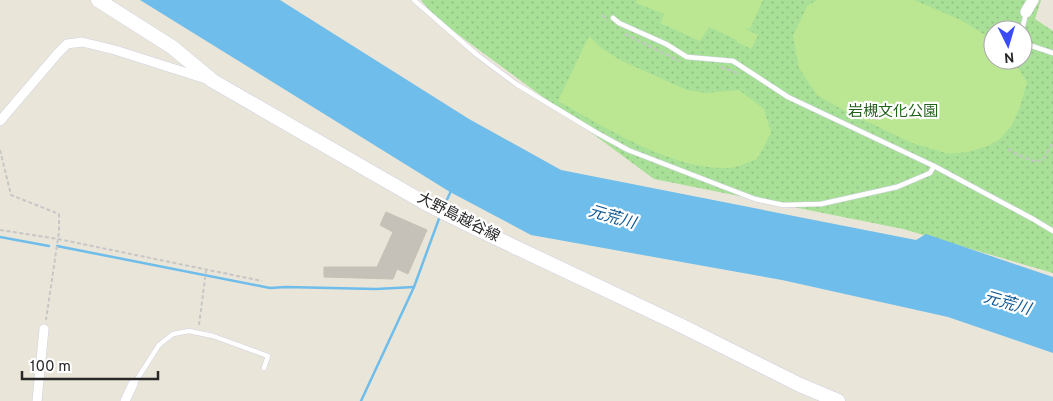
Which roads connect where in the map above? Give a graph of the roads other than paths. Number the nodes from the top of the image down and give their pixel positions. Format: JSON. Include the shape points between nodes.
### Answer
{"nodes":[{"id":1,"x":98,"y":0,"type":"edge"},
{"id":2,"x":414,"y":0,"type":"edge"},
{"id":3,"x":1033,"y":0,"type":"edge"},
{"id":4,"x":1026,"y":12,"type":"joint"},
{"id":5,"x":614,"y":18,"type":"dead end"},
{"id":6,"x":1024,"y":20,"type":"edge"},
{"id":7,"x":1033,"y":46,"type":"edge"},
{"id":8,"x":1053,"y":53,"type":"edge"},
{"id":9,"x":213,"y":81,"type":"junction"},
{"id":10,"x":0,"y":121,"type":"edge"},
{"id":11,"x":934,"y":166,"type":"junction"},
{"id":12,"x":1053,"y":232,"type":"edge"},
{"id":13,"x":44,"y":330,"type":"road end"},
{"id":14,"x":264,"y":368,"type":"dead end"},
{"id":15,"x":133,"y":384,"type":"joint"},
{"id":16,"x":37,"y":401,"type":"edge"},
{"id":17,"x":125,"y":401,"type":"edge"},
{"id":18,"x":838,"y":401,"type":"edge"}],
"edges":[{"from":1,"to":9,"type":"main road","name":"大野島越谷線","via":[[172,46]]},
{"from":2,"to":11,"type":"lane","via":[[516,84],[597,133],[628,150],[755,199],[782,205],[820,204],[897,188],[930,173]]},
{"from":3,"to":4,"type":"street"},
{"from":4,"to":6,"type":"lane"},
{"from":5,"to":11,"type":"lane","via":[[687,57],[733,61],[788,97]]},
{"from":7,"to":8,"type":"lane"},
{"from":9,"to":10,"type":"street","via":[[114,50],[82,42],[67,44]]},
{"from":9,"to":18,"type":"main road","name":"大野島越谷線","via":[[468,224]]},
{"from":11,"to":12,"type":"lane"},
{"from":13,"to":16,"type":"street"},
{"from":14,"to":15,"type":"lane","via":[[268,356],[189,331],[173,334],[159,345]]},
{"from":15,"to":17,"type":"street"}]}
